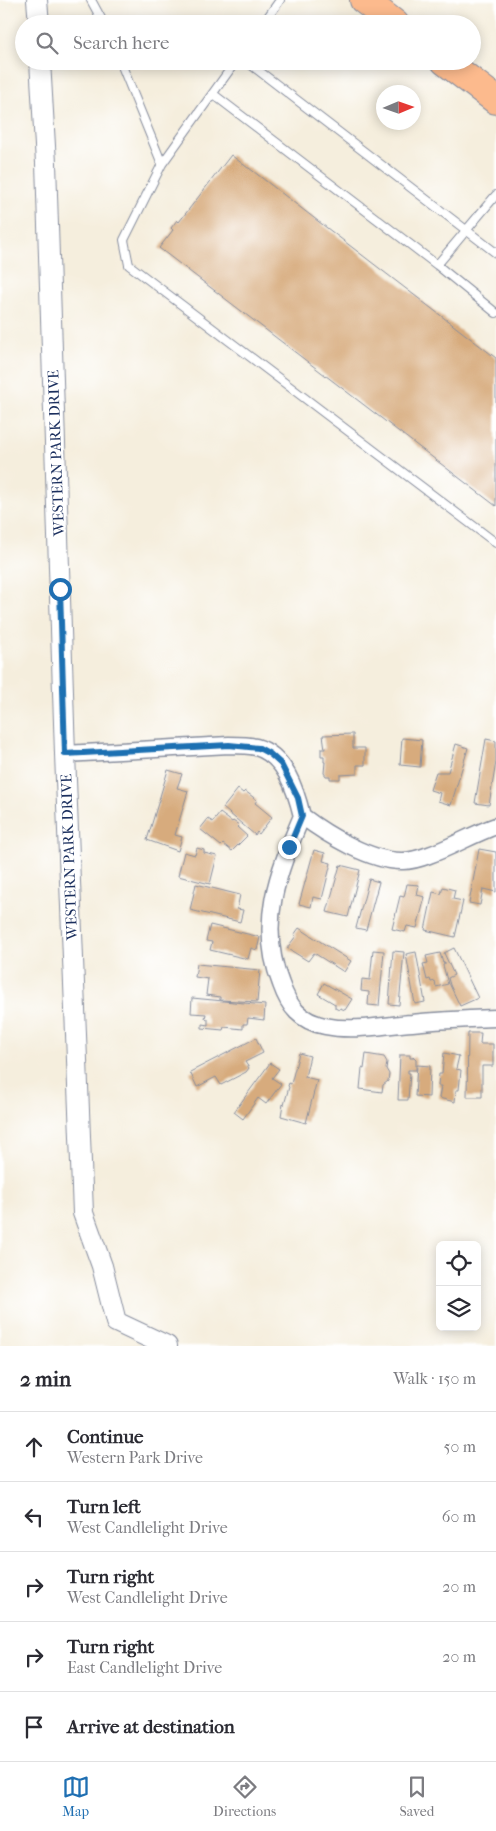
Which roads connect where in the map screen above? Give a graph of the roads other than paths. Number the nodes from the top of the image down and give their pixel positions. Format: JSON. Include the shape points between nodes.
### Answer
{"nodes":[{"id":1,"x":37,"y":0,"type":"edge"},
{"id":2,"x":91,"y":0,"type":"edge"},
{"id":3,"x":280,"y":0,"type":"edge"},
{"id":4,"x":364,"y":0,"type":"edge"},
{"id":5,"x":38,"y":15,"type":"edge"},
{"id":6,"x":99,"y":15,"type":"edge"},
{"id":7,"x":269,"y":15,"type":"edge"},
{"id":8,"x":383,"y":15,"type":"edge"},
{"id":9,"x":41,"y":70,"type":"edge"},
{"id":10,"x":124,"y":70,"type":"edge"},
{"id":11,"x":229,"y":70,"type":"edge"},
{"id":12,"x":258,"y":70,"type":"edge"},
{"id":13,"x":457,"y":70,"type":"edge"},
{"id":14,"x":212,"y":94,"type":"junction"},
{"id":15,"x":496,"y":100,"type":"edge"},
{"id":16,"x":162,"y":164,"type":"junction"},
{"id":17,"x":496,"y":195,"type":"edge"},
{"id":18,"x":466,"y":230,"type":"junction"},
{"id":19,"x":496,"y":252,"type":"edge"},
{"id":20,"x":437,"y":265,"type":"junction"},
{"id":21,"x":496,"y":313,"type":"edge"},
{"id":22,"x":496,"y":543,"type":"edge"},
{"id":23,"x":65,"y":754,"type":"junction"},
{"id":24,"x":302,"y":816,"type":"junction"},
{"id":25,"x":496,"y":826,"type":"edge"},
{"id":26,"x":496,"y":1018,"type":"edge"},
{"id":27,"x":167,"y":1346,"type":"edge"}],
"edges":[{"from":1,"to":5,"type":"street"},
{"from":2,"to":6,"type":"lane"},
{"from":3,"to":7,"type":"lane"},
{"from":4,"to":8,"type":"highway"},
{"from":9,"to":23,"type":"street","name":"WESTERN PARK DRIVE"},
{"from":10,"to":16,"type":"lane"},
{"from":11,"to":14,"type":"lane"},
{"from":12,"to":18,"type":"lane"},
{"from":13,"to":15,"type":"highway"},
{"from":14,"to":16,"type":"lane"},
{"from":14,"to":20,"type":"lane"},
{"from":16,"to":22,"type":"lane","via":[[124,240],[129,265]]},
{"from":17,"to":18,"type":"lane"},
{"from":18,"to":19,"type":"lane"},
{"from":18,"to":20,"type":"lane"},
{"from":20,"to":21,"type":"lane"},
{"from":23,"to":24,"type":"street","via":[[229,745],[259,748],[281,764],[298,798]]},
{"from":23,"to":27,"type":"street","name":"WESTERN PARK DRIVE","via":[[83,1213],[102,1266],[116,1322]]},
{"from":24,"to":25,"type":"street","via":[[357,849],[383,859],[403,862],[429,856]]},
{"from":24,"to":26,"type":"street","via":[[277,882],[270,926],[274,966],[285,995],[297,1014],[311,1022],[339,1028]]}]}
